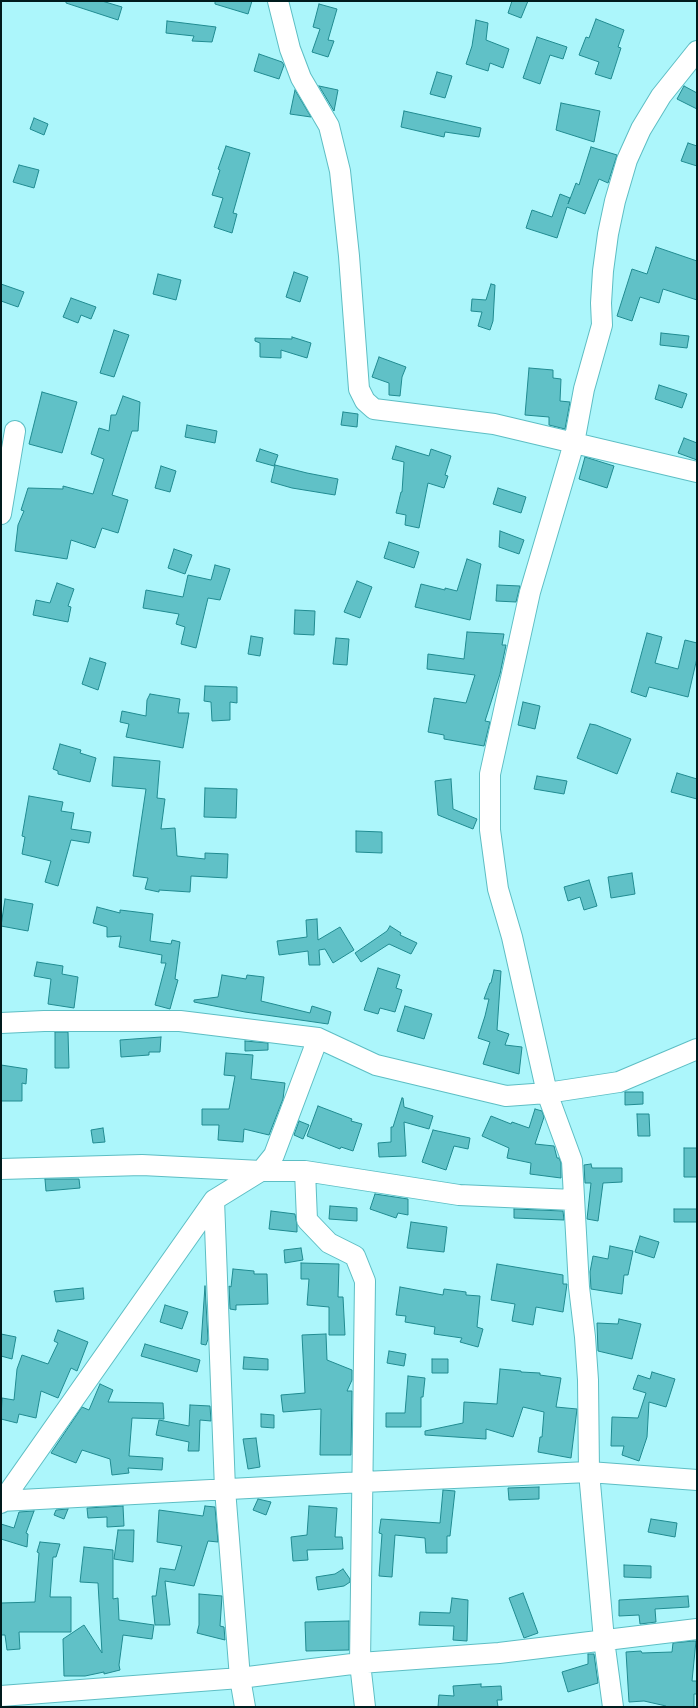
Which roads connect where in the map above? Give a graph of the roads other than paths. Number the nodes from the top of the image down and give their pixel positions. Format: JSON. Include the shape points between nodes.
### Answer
{"nodes":[{"id":1,"x":278,"y":1,"type":"edge"},
{"id":2,"x":697,"y":51,"type":"edge"},
{"id":3,"x":15,"y":431,"type":"dead end"},
{"id":4,"x":574,"y":443,"type":"junction"},
{"id":5,"x":697,"y":472,"type":"edge"},
{"id":6,"x":1,"y":514,"type":"edge"},
{"id":7,"x":1,"y":1023,"type":"edge"},
{"id":8,"x":318,"y":1038,"type":"junction"},
{"id":9,"x":697,"y":1049,"type":"edge"},
{"id":10,"x":547,"y":1093,"type":"junction"},
{"id":11,"x":1,"y":1169,"type":"edge"},
{"id":12,"x":261,"y":1171,"type":"junction"},
{"id":13,"x":305,"y":1171,"type":"junction"},
{"id":14,"x":214,"y":1200,"type":"junction"},
{"id":15,"x":574,"y":1200,"type":"junction"},
{"id":16,"x":589,"y":1472,"type":"junction"},
{"id":17,"x":697,"y":1480,"type":"edge"},
{"id":18,"x":363,"y":1482,"type":"junction"},
{"id":19,"x":225,"y":1490,"type":"junction"},
{"id":20,"x":2,"y":1502,"type":"edge"},
{"id":21,"x":697,"y":1629,"type":"edge"},
{"id":22,"x":604,"y":1640,"type":"junction"},
{"id":23,"x":360,"y":1663,"type":"junction"},
{"id":24,"x":240,"y":1678,"type":"junction"},
{"id":25,"x":1,"y":1696,"type":"edge"},
{"id":26,"x":245,"y":1707,"type":"edge"},
{"id":27,"x":365,"y":1707,"type":"edge"},
{"id":28,"x":613,"y":1707,"type":"edge"}],
"edges":[{"from":1,"to":4,"type":"street","via":[[290,49],[301,78],[329,126],[340,171],[359,388],[365,401],[374,409],[494,424]]},
{"from":2,"to":4,"type":"street","via":[[661,96],[641,129],[627,160],[608,234],[601,303],[602,325],[584,390]]},
{"from":3,"to":6,"type":"street"},
{"from":4,"to":5,"type":"street"},
{"from":4,"to":10,"type":"street","via":[[530,592],[490,774],[490,830],[498,889],[512,937]]},
{"from":7,"to":8,"type":"street","via":[[44,1020],[180,1021]]},
{"from":8,"to":10,"type":"street","via":[[376,1065],[506,1096]]},
{"from":8,"to":12,"type":"street","via":[[274,1155]]},
{"from":9,"to":10,"type":"street","via":[[619,1082]]},
{"from":10,"to":15,"type":"street","via":[[572,1161]]},
{"from":11,"to":12,"type":"street","via":[[142,1165]]},
{"from":12,"to":13,"type":"street"},
{"from":12,"to":14,"type":"street"},
{"from":13,"to":15,"type":"street","via":[[459,1195]]},
{"from":13,"to":18,"type":"street","via":[[307,1220],[329,1243],[355,1256],[365,1281]]},
{"from":14,"to":19,"type":"street"},
{"from":14,"to":20,"type":"street"},
{"from":15,"to":16,"type":"street","via":[[588,1380]]},
{"from":16,"to":17,"type":"street"},
{"from":16,"to":18,"type":"street"},
{"from":16,"to":22,"type":"street"},
{"from":18,"to":19,"type":"street"},
{"from":18,"to":23,"type":"street"},
{"from":19,"to":20,"type":"street"},
{"from":19,"to":24,"type":"street"},
{"from":21,"to":22,"type":"street"},
{"from":22,"to":23,"type":"street","via":[[499,1653]]},
{"from":22,"to":28,"type":"street"},
{"from":23,"to":24,"type":"street"},
{"from":23,"to":27,"type":"street"},
{"from":24,"to":25,"type":"street"},
{"from":24,"to":26,"type":"street"}]}
